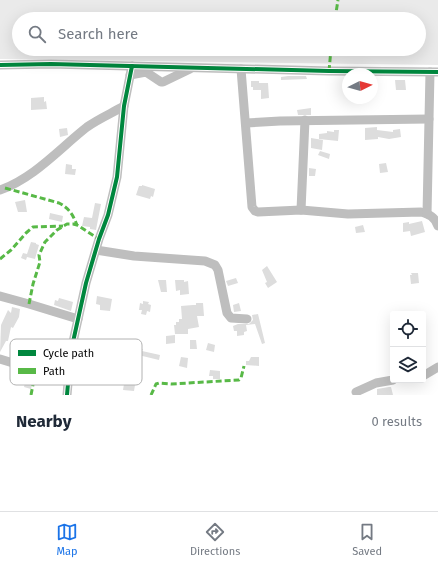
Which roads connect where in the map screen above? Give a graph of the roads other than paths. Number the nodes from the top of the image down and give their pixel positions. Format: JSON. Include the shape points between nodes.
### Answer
{"nodes":[{"id":1,"x":0,"y":65,"type":"edge"},
{"id":2,"x":192,"y":68,"type":"junction"},
{"id":3,"x":241,"y":69,"type":"junction"},
{"id":4,"x":131,"y":71,"type":"junction"},
{"id":5,"x":434,"y":72,"type":"edge"},
{"id":6,"x":124,"y":106,"type":"junction"},
{"id":7,"x":429,"y":118,"type":"junction"},
{"id":8,"x":305,"y":120,"type":"junction"},
{"id":9,"x":246,"y":123,"type":"junction"},
{"id":10,"x":0,"y":190,"type":"edge"},
{"id":11,"x":301,"y":210,"type":"junction"},
{"id":12,"x":427,"y":214,"type":"junction"},
{"id":13,"x":438,"y":226,"type":"edge"},
{"id":14,"x":96,"y":250,"type":"junction"},
{"id":15,"x":0,"y":296,"type":"edge"},
{"id":16,"x":78,"y":319,"type":"junction"},
{"id":17,"x":247,"y":319,"type":"dead end"},
{"id":18,"x":74,"y":339,"type":"edge"},
{"id":19,"x":0,"y":359,"type":"edge"},
{"id":20,"x":10,"y":362,"type":"edge"},
{"id":21,"x":438,"y":367,"type":"edge"},
{"id":22,"x":426,"y":374,"type":"edge"},
{"id":23,"x":390,"y":381,"type":"edge"},
{"id":24,"x":68,"y":385,"type":"edge"},
{"id":25,"x":356,"y":392,"type":"dead end"},
{"id":26,"x":67,"y":395,"type":"edge"}],
"edges":[{"from":1,"to":4,"type":"street","via":[[51,64]]},
{"from":2,"to":3,"type":"street"},
{"from":2,"to":4,"type":"street"},
{"from":2,"to":4,"type":"street","via":[[164,82],[146,72]]},
{"from":3,"to":5,"type":"street"},
{"from":3,"to":9,"type":"street"},
{"from":4,"to":6,"type":"street"},
{"from":5,"to":7,"type":"street"},
{"from":6,"to":10,"type":"street","via":[[88,127],[22,179]]},
{"from":6,"to":14,"type":"street","via":[[116,183]]},
{"from":7,"to":8,"type":"street"},
{"from":7,"to":12,"type":"street"},
{"from":8,"to":9,"type":"street"},
{"from":8,"to":11,"type":"street"},
{"from":9,"to":11,"type":"street","via":[[252,206],[255,211]]},
{"from":11,"to":12,"type":"street","via":[[348,214]]},
{"from":12,"to":13,"type":"street","via":[[434,218]]},
{"from":14,"to":16,"type":"street"},
{"from":14,"to":17,"type":"street","via":[[134,256],[204,261],[215,265],[227,313],[231,318]]},
{"from":15,"to":16,"type":"street"},
{"from":16,"to":18,"type":"street"},
{"from":19,"to":20,"type":"street"},
{"from":21,"to":22,"type":"street"},
{"from":23,"to":25,"type":"street","via":[[376,383]]},
{"from":24,"to":26,"type":"street"}]}
